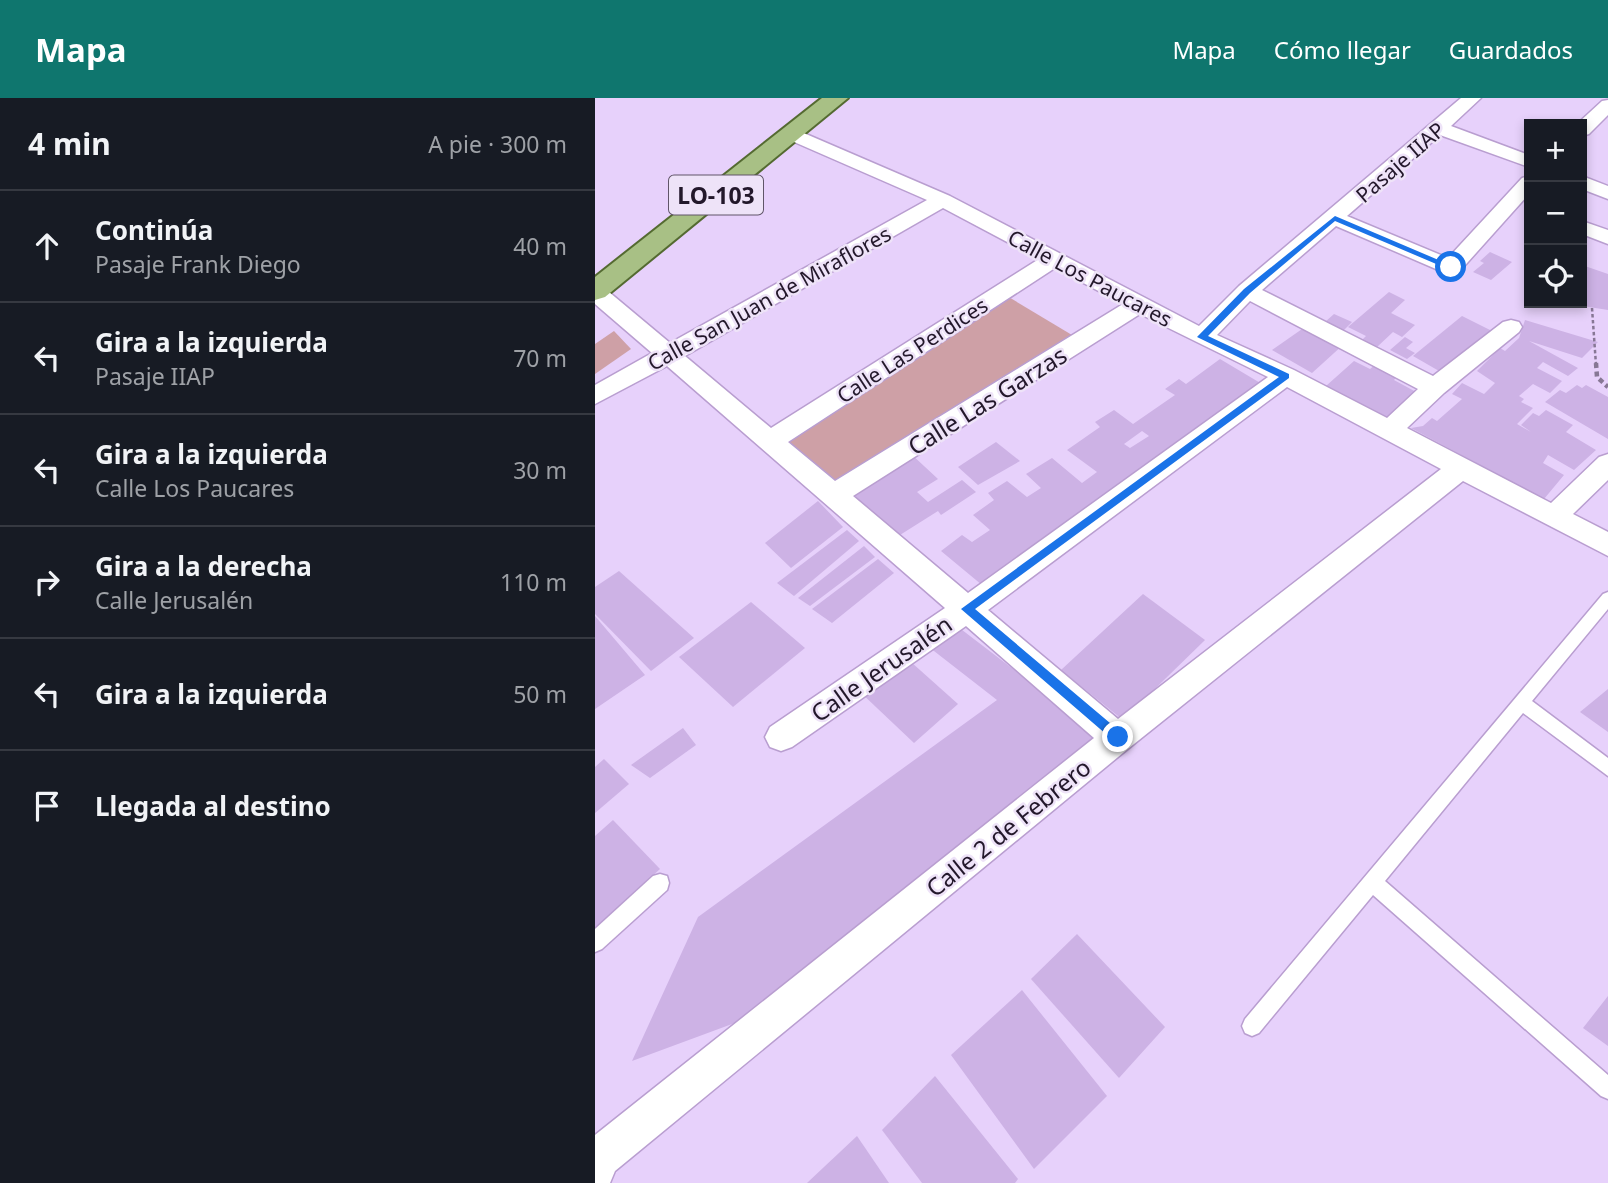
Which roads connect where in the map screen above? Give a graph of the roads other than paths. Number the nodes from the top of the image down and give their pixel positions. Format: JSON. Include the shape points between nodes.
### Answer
{"nodes":[{"id":1,"x":836,"y":98,"type":"edge"},
{"id":2,"x":1472,"y":98,"type":"edge"},
{"id":3,"x":1608,"y":105,"type":"edge"},
{"id":4,"x":1587,"y":125,"type":"edge"},
{"id":5,"x":1439,"y":128,"type":"junction"},
{"id":6,"x":792,"y":134,"type":"junction"},
{"id":7,"x":1524,"y":158,"type":"edge"},
{"id":8,"x":1587,"y":184,"type":"edge"},
{"id":9,"x":1608,"y":193,"type":"edge"},
{"id":10,"x":943,"y":200,"type":"junction"},
{"id":11,"x":1521,"y":203,"type":"edge"},
{"id":12,"x":1335,"y":218,"type":"junction"},
{"id":13,"x":1587,"y":230,"type":"edge"},
{"id":14,"x":1608,"y":238,"type":"edge"},
{"id":15,"x":1054,"y":259,"type":"junction"},
{"id":16,"x":595,"y":291,"type":"edge"},
{"id":17,"x":1247,"y":291,"type":"junction"},
{"id":18,"x":1140,"y":304,"type":"junction"},
{"id":19,"x":1511,"y":327,"type":"dead end"},
{"id":20,"x":1202,"y":337,"type":"junction"},
{"id":21,"x":668,"y":354,"type":"junction"},
{"id":22,"x":1286,"y":376,"type":"junction"},
{"id":23,"x":1435,"y":387,"type":"junction"},
{"id":24,"x":595,"y":396,"type":"edge"},
{"id":25,"x":1390,"y":430,"type":"junction"},
{"id":26,"x":770,"y":441,"type":"junction"},
{"id":27,"x":1608,"y":464,"type":"edge"},
{"id":28,"x":1461,"y":468,"type":"junction"},
{"id":29,"x":834,"y":495,"type":"junction"},
{"id":30,"x":1555,"y":515,"type":"junction"},
{"id":31,"x":1608,"y":545,"type":"edge"},
{"id":32,"x":1608,"y":598,"type":"edge"},
{"id":33,"x":967,"y":609,"type":"junction"},
{"id":34,"x":1521,"y":702,"type":"junction"},
{"id":35,"x":781,"y":737,"type":"dead end"},
{"id":36,"x":1118,"y":737,"type":"junction"},
{"id":37,"x":1608,"y":768,"type":"edge"},
{"id":38,"x":1371,"y":881,"type":"junction"},
{"id":39,"x":660,"y":883,"type":"dead end"},
{"id":40,"x":595,"y":942,"type":"edge"},
{"id":41,"x":1252,"y":1026,"type":"dead end"},
{"id":42,"x":1608,"y":1089,"type":"edge"},
{"id":43,"x":595,"y":1169,"type":"edge"}],
"edges":[{"from":1,"to":6,"type":"main road","number":"LO-103"},
{"from":2,"to":5,"type":"street","name":"Pasaje IIAP"},
{"from":3,"to":4,"type":"street"},
{"from":5,"to":7,"type":"street"},
{"from":5,"to":12,"type":"street","name":"Pasaje IIAP"},
{"from":6,"to":10,"type":"street","name":"Calle Los Paucares"},
{"from":6,"to":16,"type":"main road","number":"LO-103"},
{"from":8,"to":9,"type":"street"},
{"from":10,"to":15,"type":"street","name":"Calle Los Paucares"},
{"from":10,"to":21,"type":"street","name":"Calle San Juan de Miraflores"},
{"from":11,"to":12,"type":"street","via":[[1451,267]]},
{"from":12,"to":17,"type":"street","name":"Pasaje IIAP"},
{"from":13,"to":14,"type":"street"},
{"from":15,"to":18,"type":"street","name":"Calle Los Paucares"},
{"from":15,"to":26,"type":"street","name":"Calle Las Perdices"},
{"from":16,"to":21,"type":"street"},
{"from":17,"to":20,"type":"street","name":"Pasaje IIAP"},
{"from":17,"to":23,"type":"street"},
{"from":18,"to":20,"type":"street","name":"Calle Los Paucares"},
{"from":18,"to":29,"type":"street","name":"Calle Las Garzas"},
{"from":19,"to":23,"type":"street"},
{"from":20,"to":22,"type":"street","name":"Calle Los Paucares"},
{"from":21,"to":24,"type":"street","name":"Calle San Juan de Miraflores"},
{"from":21,"to":26,"type":"street"},
{"from":22,"to":25,"type":"street","name":"Calle Los Paucares"},
{"from":22,"to":33,"type":"street","name":"Calle Jerusalén"},
{"from":23,"to":25,"type":"street"},
{"from":25,"to":28,"type":"street","name":"Calle Los Paucares"},
{"from":26,"to":29,"type":"street"},
{"from":27,"to":30,"type":"street"},
{"from":28,"to":30,"type":"street","name":"Calle Los Paucares"},
{"from":28,"to":36,"type":"street","name":"Calle 2 de Febrero"},
{"from":29,"to":33,"type":"street"},
{"from":30,"to":31,"type":"street","name":"Calle Los Paucares"},
{"from":32,"to":34,"type":"lane"},
{"from":33,"to":35,"type":"street","name":"Calle Jerusalén"},
{"from":33,"to":36,"type":"street"},
{"from":34,"to":37,"type":"lane"},
{"from":34,"to":38,"type":"lane"},
{"from":36,"to":43,"type":"street","name":"Calle 2 de Febrero","via":[[600,1157]]},
{"from":38,"to":41,"type":"lane"},
{"from":38,"to":42,"type":"lane"},
{"from":39,"to":40,"type":"lane"}]}
